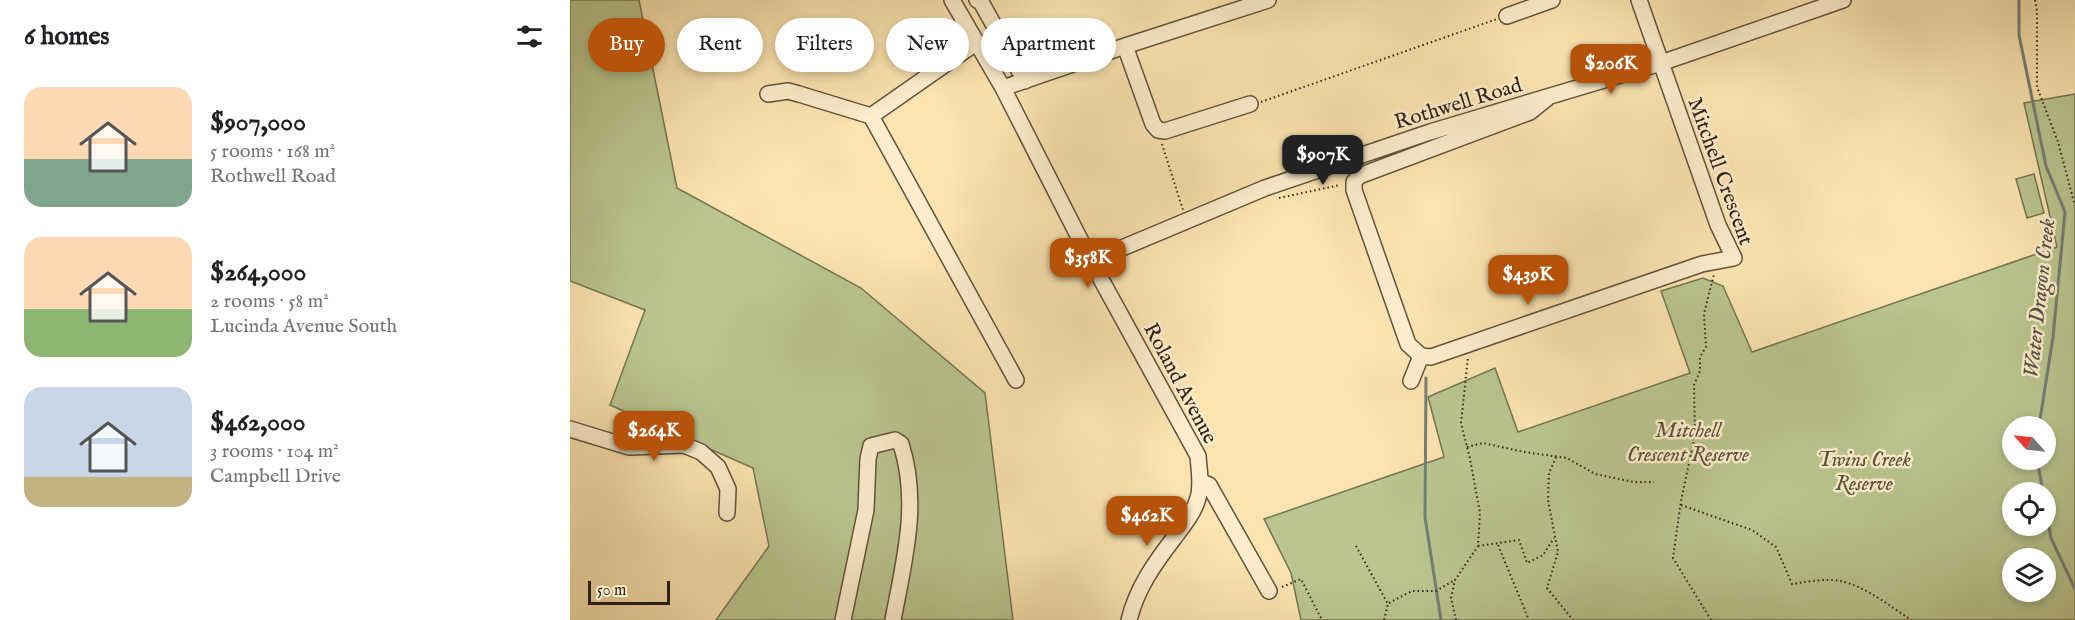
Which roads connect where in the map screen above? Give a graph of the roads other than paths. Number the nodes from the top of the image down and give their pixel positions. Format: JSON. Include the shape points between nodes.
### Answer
{"nodes":[{"id":1,"x":952,"y":0,"type":"edge"},
{"id":2,"x":977,"y":0,"type":"edge"},
{"id":3,"x":1268,"y":0,"type":"edge"},
{"id":4,"x":1552,"y":0,"type":"edge"},
{"id":5,"x":1639,"y":0,"type":"edge"},
{"id":6,"x":1843,"y":0,"type":"edge"},
{"id":7,"x":1508,"y":16,"type":"road end"},
{"id":8,"x":977,"y":42,"type":"junction"},
{"id":9,"x":1125,"y":46,"type":"junction"},
{"id":10,"x":1661,"y":63,"type":"junction"},
{"id":11,"x":1025,"y":81,"type":"junction"},
{"id":12,"x":1003,"y":88,"type":"junction"},
{"id":13,"x":768,"y":94,"type":"dead end"},
{"id":14,"x":1550,"y":96,"type":"junction"},
{"id":15,"x":1250,"y":104,"type":"road end"},
{"id":16,"x":871,"y":116,"type":"junction"},
{"id":17,"x":1091,"y":261,"type":"junction"},
{"id":18,"x":1421,"y":356,"type":"junction"},
{"id":19,"x":1016,"y":380,"type":"dead end"},
{"id":20,"x":1411,"y":381,"type":"dead end"},
{"id":21,"x":570,"y":429,"type":"edge"},
{"id":22,"x":1200,"y":481,"type":"junction"},
{"id":23,"x":727,"y":513,"type":"dead end"},
{"id":24,"x":1269,"y":591,"type":"road end"},
{"id":25,"x":843,"y":620,"type":"edge"},
{"id":26,"x":893,"y":620,"type":"edge"},
{"id":27,"x":1130,"y":620,"type":"edge"}],
"edges":[{"from":1,"to":8,"type":"street","name":"Roland Avenue"},
{"from":2,"to":11,"type":"street"},
{"from":3,"to":9,"type":"street"},
{"from":4,"to":7,"type":"street"},
{"from":5,"to":10,"type":"street"},
{"from":6,"to":10,"type":"street","name":"Rothwell Road"},
{"from":8,"to":12,"type":"street","name":"Roland Avenue"},
{"from":8,"to":16,"type":"street"},
{"from":9,"to":11,"type":"street"},
{"from":9,"to":15,"type":"street","via":[[1158,130]]},
{"from":10,"to":14,"type":"street","name":"Rothwell Road"},
{"from":10,"to":18,"type":"street","name":"Mitchell Crescent","via":[[1718,225],[1734,258],[1702,264],[1431,357]]},
{"from":11,"to":12,"type":"street"},
{"from":12,"to":17,"type":"street","name":"Roland Avenue"},
{"from":13,"to":16,"type":"street","via":[[788,91]]},
{"from":14,"to":17,"type":"street","name":"Rothwell Road","via":[[1287,181]]},
{"from":14,"to":18,"type":"street","via":[[1530,112],[1359,176],[1354,182],[1408,344]]},
{"from":16,"to":19,"type":"street"},
{"from":17,"to":22,"type":"street","name":"Roland Avenue","via":[[1198,456]]},
{"from":18,"to":20,"type":"street"},
{"from":21,"to":23,"type":"street","via":[[629,447],[684,445],[701,452],[718,467],[728,489]]},
{"from":22,"to":24,"type":"street","via":[[1209,485]]},
{"from":22,"to":27,"type":"street","via":[[1190,515],[1149,571]]},
{"from":25,"to":26,"type":"street","via":[[866,510],[871,446],[895,440],[902,444],[907,463],[911,507]]}]}
